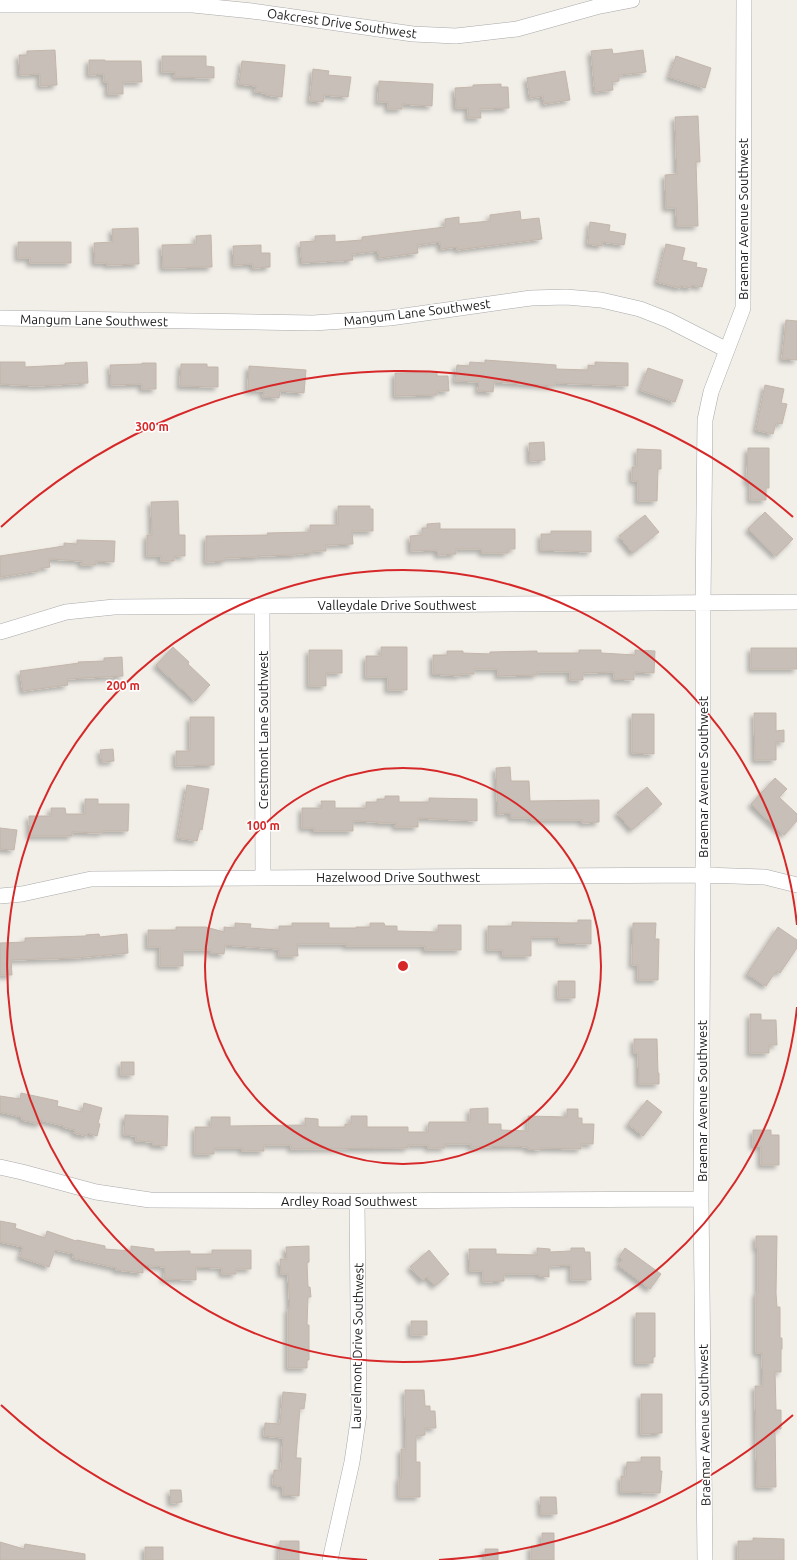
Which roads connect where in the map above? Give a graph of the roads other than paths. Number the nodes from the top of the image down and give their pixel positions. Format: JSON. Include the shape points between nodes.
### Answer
{"nodes":[{"id":1,"x":632,"y":0,"type":"edge"},
{"id":2,"x":744,"y":0,"type":"edge"},
{"id":3,"x":0,"y":5,"type":"edge"},
{"id":4,"x":0,"y":318,"type":"edge"},
{"id":5,"x":727,"y":350,"type":"junction"},
{"id":6,"x":797,"y":602,"type":"edge"},
{"id":7,"x":703,"y":603,"type":"junction"},
{"id":8,"x":262,"y":606,"type":"junction"},
{"id":9,"x":0,"y":632,"type":"edge"},
{"id":10,"x":704,"y":875,"type":"junction"},
{"id":11,"x":263,"y":878,"type":"junction"},
{"id":12,"x":797,"y":885,"type":"edge"},
{"id":13,"x":0,"y":896,"type":"edge"},
{"id":14,"x":0,"y":1168,"type":"edge"},
{"id":15,"x":701,"y":1199,"type":"junction"},
{"id":16,"x":357,"y":1201,"type":"junction"},
{"id":17,"x":330,"y":1560,"type":"edge"},
{"id":18,"x":705,"y":1560,"type":"edge"}],
"edges":[{"from":1,"to":3,"type":"street","name":"Oakcrest Drive Southwest","via":[[596,7],[518,29],[456,36],[413,34],[252,10],[193,5]]},
{"from":2,"to":5,"type":"street","name":"Braemar Avenue Southwest","via":[[743,308]]},
{"from":4,"to":5,"type":"street","name":"Mangum Lane Southwest","via":[[313,323],[390,318],[531,298],[566,297],[601,300],[640,309]]},
{"from":5,"to":7,"type":"street","name":"Braemar Avenue Southwest","via":[[711,392],[705,420]]},
{"from":6,"to":7,"type":"street","name":"Valleydale Drive Southwest"},
{"from":7,"to":8,"type":"street","name":"Valleydale Drive Southwest"},
{"from":7,"to":10,"type":"street","name":"Braemar Avenue Southwest"},
{"from":8,"to":9,"type":"street","name":"Valleydale Drive Southwest","via":[[114,607],[66,612]]},
{"from":8,"to":11,"type":"street","name":"Crestmont Lane Southwest"},
{"from":10,"to":11,"type":"street","name":"Hazelwood Drive Southwest"},
{"from":10,"to":12,"type":"street","name":"Hazelwood Drive Southwest","via":[[765,877]]},
{"from":10,"to":15,"type":"street","name":"Braemar Avenue Southwest"},
{"from":11,"to":13,"type":"street","name":"Hazelwood Drive Southwest","via":[[91,879],[22,894]]},
{"from":14,"to":16,"type":"street","name":"Ardley Road Southwest","via":[[96,1192],[150,1200]]},
{"from":15,"to":16,"type":"street","name":"Ardley Road Southwest"},
{"from":15,"to":18,"type":"street","name":"Braemar Avenue Southwest"},
{"from":16,"to":17,"type":"street","name":"Laurelmont Drive Southwest","via":[[359,1414],[352,1462]]}]}
